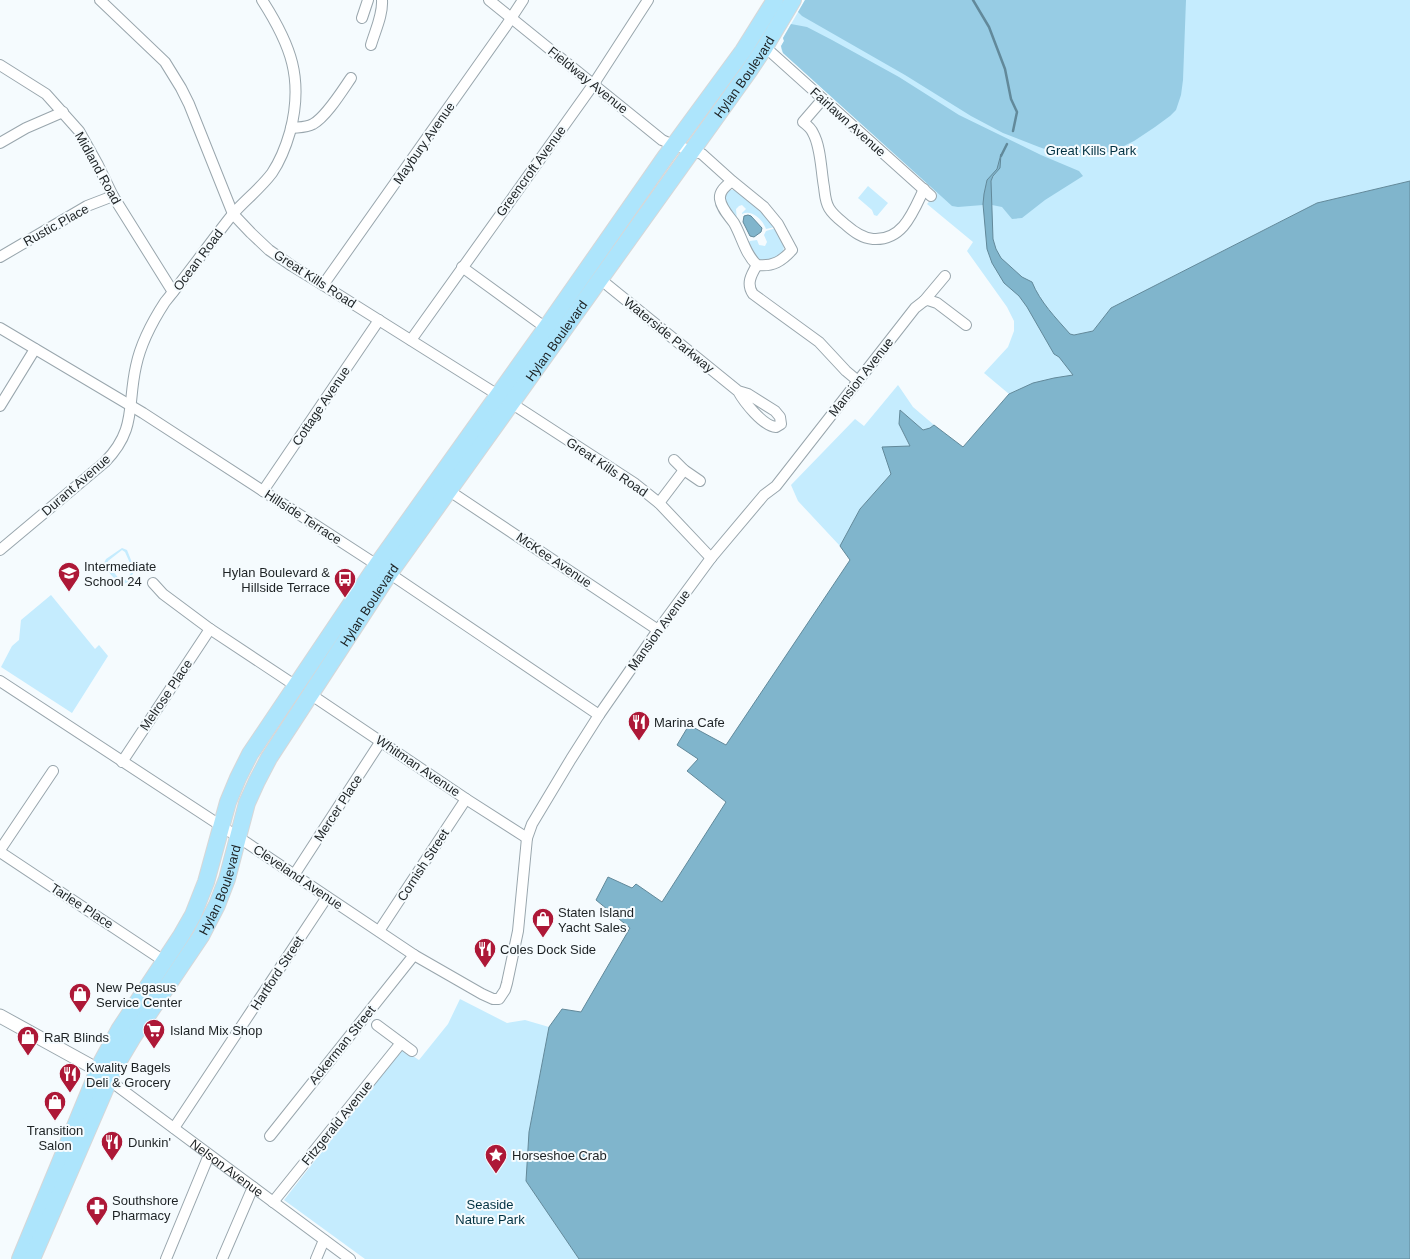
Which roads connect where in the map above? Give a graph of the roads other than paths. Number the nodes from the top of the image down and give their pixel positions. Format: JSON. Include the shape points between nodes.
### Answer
{"nodes":[{"id":1,"x":100,"y":0,"type":"edge"},
{"id":2,"x":262,"y":0,"type":"edge"},
{"id":3,"x":368,"y":0,"type":"edge"},
{"id":4,"x":382,"y":0,"type":"edge"},
{"id":5,"x":489,"y":0,"type":"edge"},
{"id":6,"x":523,"y":0,"type":"edge"},
{"id":7,"x":648,"y":0,"type":"edge"},
{"id":8,"x":775,"y":0,"type":"edge"},
{"id":9,"x":793,"y":0,"type":"edge"},
{"id":10,"x":362,"y":18,"type":"dead end"},
{"id":11,"x":512,"y":19,"type":"junction"},
{"id":12,"x":371,"y":45,"type":"dead end"},
{"id":13,"x":765,"y":47,"type":"junction"},
{"id":14,"x":0,"y":66,"type":"edge"},
{"id":15,"x":351,"y":78,"type":"dead end"},
{"id":16,"x":593,"y":85,"type":"junction"},
{"id":17,"x":822,"y":100,"type":"junction"},
{"id":18,"x":63,"y":112,"type":"junction"},
{"id":19,"x":291,"y":128,"type":"junction"},
{"id":20,"x":0,"y":143,"type":"edge"},
{"id":21,"x":675,"y":146,"type":"junction"},
{"id":22,"x":693,"y":151,"type":"junction"},
{"id":23,"x":732,"y":181,"type":"junction"},
{"id":24,"x":113,"y":196,"type":"junction"},
{"id":25,"x":233,"y":214,"type":"junction"},
{"id":26,"x":0,"y":257,"type":"edge"},
{"id":27,"x":757,"y":265,"type":"junction"},
{"id":28,"x":462,"y":267,"type":"junction"},
{"id":29,"x":945,"y":276,"type":"dead end"},
{"id":30,"x":600,"y":280,"type":"junction"},
{"id":31,"x":323,"y":284,"type":"junction"},
{"id":32,"x":173,"y":292,"type":"junction"},
{"id":33,"x":924,"y":301,"type":"junction"},
{"id":34,"x":379,"y":320,"type":"junction"},
{"id":35,"x":966,"y":325,"type":"dead end"},
{"id":36,"x":0,"y":328,"type":"edge"},
{"id":37,"x":546,"y":328,"type":"junction"},
{"id":38,"x":411,"y":340,"type":"junction"},
{"id":39,"x":35,"y":349,"type":"junction"},
{"id":40,"x":858,"y":381,"type":"junction"},
{"id":41,"x":738,"y":391,"type":"dead end"},
{"id":42,"x":504,"y":399,"type":"junction"},
{"id":43,"x":0,"y":406,"type":"edge"},
{"id":44,"x":132,"y":406,"type":"junction"},
{"id":45,"x":674,"y":460,"type":"dead end"},
{"id":46,"x":684,"y":470,"type":"junction"},
{"id":47,"x":700,"y":481,"type":"dead end"},
{"id":48,"x":448,"y":490,"type":"junction"},
{"id":49,"x":263,"y":491,"type":"junction"},
{"id":50,"x":659,"y":503,"type":"junction"},
{"id":51,"x":0,"y":550,"type":"edge"},
{"id":52,"x":711,"y":558,"type":"junction"},
{"id":53,"x":383,"y":569,"type":"junction"},
{"id":54,"x":153,"y":583,"type":"dead end"},
{"id":55,"x":210,"y":629,"type":"junction"},
{"id":56,"x":658,"y":630,"type":"junction"},
{"id":57,"x":0,"y":682,"type":"edge"},
{"id":58,"x":296,"y":686,"type":"junction"},
{"id":59,"x":310,"y":694,"type":"junction"},
{"id":60,"x":599,"y":715,"type":"junction"},
{"id":61,"x":382,"y":741,"type":"junction"},
{"id":62,"x":122,"y":762,"type":"junction"},
{"id":63,"x":53,"y":771,"type":"dead end"},
{"id":64,"x":466,"y":799,"type":"junction"},
{"id":65,"x":221,"y":826,"type":"junction"},
{"id":66,"x":238,"y":837,"type":"junction"},
{"id":67,"x":527,"y":838,"type":"junction"},
{"id":68,"x":0,"y":851,"type":"edge"},
{"id":69,"x":294,"y":875,"type":"junction"},
{"id":70,"x":327,"y":897,"type":"junction"},
{"id":71,"x":379,"y":931,"type":"junction"},
{"id":72,"x":414,"y":955,"type":"junction"},
{"id":73,"x":164,"y":961,"type":"junction"},
{"id":74,"x":499,"y":999,"type":"joint"},
{"id":75,"x":0,"y":1016,"type":"edge"},
{"id":76,"x":376,"y":1024,"type":"dead end"},
{"id":77,"x":401,"y":1043,"type":"junction"},
{"id":78,"x":412,"y":1051,"type":"dead end"},
{"id":79,"x":103,"y":1076,"type":"junction"},
{"id":80,"x":174,"y":1128,"type":"junction"},
{"id":81,"x":270,"y":1136,"type":"dead end"},
{"id":82,"x":209,"y":1155,"type":"junction"},
{"id":83,"x":253,"y":1187,"type":"junction"},
{"id":84,"x":273,"y":1202,"type":"junction"},
{"id":85,"x":324,"y":1240,"type":"junction"},
{"id":86,"x":20,"y":1259,"type":"edge"},
{"id":87,"x":32,"y":1259,"type":"edge"},
{"id":88,"x":166,"y":1259,"type":"edge"},
{"id":89,"x":222,"y":1259,"type":"edge"},
{"id":90,"x":316,"y":1259,"type":"edge"},
{"id":91,"x":350,"y":1259,"type":"edge"}],
"edges":[{"from":1,"to":25,"type":"street","name":"Great Kills Road","via":[[165,62],[197,122]]},
{"from":2,"to":19,"type":"street","name":"Ocean Road","via":[[278,24],[295,75],[296,104]]},
{"from":3,"to":10,"type":"street"},
{"from":4,"to":12,"type":"street"},
{"from":5,"to":11,"type":"street","name":"Fieldway Avenue"},
{"from":6,"to":11,"type":"street","name":"Maybury Avenue"},
{"from":7,"to":16,"type":"street","name":"Greencroft Avenue"},
{"from":8,"to":21,"type":"main road","name":"Hylan Boulevard","via":[[744,51]]},
{"from":9,"to":13,"type":"main road","name":"Hylan Boulevard"},
{"from":11,"to":16,"type":"street","name":"Fieldway Avenue"},
{"from":11,"to":31,"type":"street","name":"Maybury Avenue"},
{"from":13,"to":17,"type":"street","name":"Fairlawn Avenue"},
{"from":13,"to":22,"type":"main road","name":"Hylan Boulevard"},
{"from":14,"to":18,"type":"street","name":"Midland Road","via":[[46,94]]},
{"from":15,"to":19,"type":"street","via":[[324,114],[313,124]]},
{"from":16,"to":21,"type":"street","name":"Fieldway Avenue","via":[[662,140]]},
{"from":16,"to":28,"type":"street","name":"Greencroft Avenue"},
{"from":17,"to":17,"type":"street","name":"Fairlawn Avenue","via":[[927,192],[909,220],[897,232],[877,239],[862,236],[853,232],[828,207],[817,143],[803,122]]},
{"from":18,"to":20,"type":"street"},
{"from":18,"to":24,"type":"street","name":"Midland Road","via":[[79,131]]},
{"from":19,"to":25,"type":"street","name":"Ocean Road","via":[[272,173]]},
{"from":21,"to":22,"type":"street","name":"Fieldway Avenue"},
{"from":21,"to":37,"type":"main road","name":"Hylan Boulevard"},
{"from":22,"to":23,"type":"street","name":"Fieldway Avenue","via":[[702,154]]},
{"from":22,"to":30,"type":"main road","name":"Hylan Boulevard"},
{"from":23,"to":27,"type":"street","via":[[721,192],[720,200],[750,257]]},
{"from":23,"to":27,"type":"street","name":"Fieldway Avenue","via":[[771,215],[792,250],[777,263]]},
{"from":24,"to":26,"type":"street","name":"Rustic Place","via":[[88,206]]},
{"from":24,"to":32,"type":"street","name":"Midland Road"},
{"from":25,"to":31,"type":"street","name":"Great Kills Road","via":[[269,250]]},
{"from":25,"to":32,"type":"street","name":"Ocean Road"},
{"from":27,"to":40,"type":"street","via":[[749,282],[753,294],[814,338]]},
{"from":28,"to":37,"type":"street"},
{"from":28,"to":38,"type":"street","name":"Greencroft Avenue"},
{"from":29,"to":33,"type":"street","name":"Mansion Avenue"},
{"from":30,"to":41,"type":"street","name":"Waterside Parkway"},
{"from":30,"to":42,"type":"main road","name":"Hylan Boulevard"},
{"from":31,"to":34,"type":"street","name":"Great Kills Road"},
{"from":32,"to":44,"type":"street","name":"Ocean Road","via":[[156,316],[142,346],[136,365]]},
{"from":33,"to":35,"type":"street","via":[[937,303]]},
{"from":33,"to":40,"type":"street","name":"Mansion Avenue"},
{"from":34,"to":38,"type":"street","name":"Great Kills Road"},
{"from":34,"to":49,"type":"street","name":"Cottage Avenue"},
{"from":36,"to":39,"type":"street","name":"Hillside Terrace"},
{"from":37,"to":42,"type":"main road","name":"Hylan Boulevard"},
{"from":38,"to":42,"type":"street","name":"Great Kills Road"},
{"from":39,"to":43,"type":"street"},
{"from":39,"to":44,"type":"street","name":"Hillside Terrace"},
{"from":40,"to":52,"type":"street","name":"Mansion Avenue","via":[[776,486],[764,495]]},
{"from":42,"to":48,"type":"main road","name":"Hylan Boulevard"},
{"from":42,"to":50,"type":"street","name":"Great Kills Road","via":[[634,483]]},
{"from":42,"to":53,"type":"main road","name":"Hylan Boulevard"},
{"from":44,"to":49,"type":"street","name":"Hillside Terrace"},
{"from":44,"to":51,"type":"street","name":"Durant Avenue","via":[[126,432],[111,456]]},
{"from":45,"to":46,"type":"street"},
{"from":46,"to":47,"type":"street"},
{"from":46,"to":50,"type":"street"},
{"from":48,"to":53,"type":"main road","name":"Hylan Boulevard"},
{"from":48,"to":56,"type":"street","name":"McKee Avenue"},
{"from":49,"to":53,"type":"street","name":"Hillside Terrace"},
{"from":50,"to":52,"type":"street","name":"Great Kills Road"},
{"from":52,"to":56,"type":"street","name":"Mansion Avenue"},
{"from":53,"to":58,"type":"main road","name":"Hylan Boulevard"},
{"from":53,"to":59,"type":"main road","name":"Hylan Boulevard"},
{"from":53,"to":60,"type":"street","name":"Hillside Terrace"},
{"from":54,"to":55,"type":"street","via":[[163,594]]},
{"from":55,"to":58,"type":"street"},
{"from":55,"to":62,"type":"street","name":"Melrose Place"},
{"from":56,"to":60,"type":"street","name":"Mansion Avenue"},
{"from":57,"to":62,"type":"street","name":"Cleveland Avenue"},
{"from":58,"to":65,"type":"main road","name":"Hylan Boulevard","via":[[243,766],[232,790]]},
{"from":59,"to":61,"type":"street","name":"Whitman Avenue"},
{"from":59,"to":66,"type":"main road","name":"Hylan Boulevard","via":[[257,781],[244,813]]},
{"from":60,"to":67,"type":"street","name":"Mansion Avenue","via":[[544,803]]},
{"from":61,"to":64,"type":"street","name":"Whitman Avenue"},
{"from":61,"to":69,"type":"street","name":"Mercer Place"},
{"from":62,"to":65,"type":"street","name":"Cleveland Avenue"},
{"from":63,"to":68,"type":"street"},
{"from":64,"to":67,"type":"street","name":"Whitman Avenue"},
{"from":64,"to":71,"type":"street","name":"Cornish Street"},
{"from":65,"to":66,"type":"street","name":"Cleveland Avenue"},
{"from":65,"to":73,"type":"main road","name":"Hylan Boulevard","via":[[199,902]]},
{"from":66,"to":69,"type":"street","name":"Cleveland Avenue"},
{"from":66,"to":79,"type":"main road","name":"Hylan Boulevard","via":[[227,879],[209,920],[125,1049]]},
{"from":67,"to":74,"type":"street","name":"Mansion Avenue","via":[[518,931],[507,984]]},
{"from":68,"to":73,"type":"street","name":"Tarlee Place"},
{"from":69,"to":70,"type":"street","name":"Cleveland Avenue"},
{"from":70,"to":71,"type":"street","name":"Cleveland Avenue"},
{"from":70,"to":80,"type":"street","name":"Hartford Street"},
{"from":71,"to":72,"type":"street","name":"Cleveland Avenue"},
{"from":72,"to":74,"type":"street","name":"Cleveland Avenue","via":[[482,994]]},
{"from":72,"to":81,"type":"street","name":"Ackerman Street"},
{"from":73,"to":79,"type":"main road","name":"Hylan Boulevard","via":[[108,1049]]},
{"from":75,"to":79,"type":"street","name":"Nelson Avenue"},
{"from":76,"to":77,"type":"street"},
{"from":77,"to":78,"type":"street"},
{"from":77,"to":84,"type":"street","name":"Fitzgerald Avenue"},
{"from":79,"to":80,"type":"street","name":"Nelson Avenue"},
{"from":79,"to":86,"type":"main road","name":"Hylan Boulevard"},
{"from":79,"to":87,"type":"main road","name":"Hylan Boulevard"},
{"from":80,"to":82,"type":"street","name":"Nelson Avenue"},
{"from":82,"to":83,"type":"street","name":"Nelson Avenue"},
{"from":82,"to":88,"type":"street"},
{"from":83,"to":84,"type":"street","name":"Nelson Avenue"},
{"from":83,"to":89,"type":"street"},
{"from":84,"to":85,"type":"street","name":"Nelson Avenue"},
{"from":85,"to":90,"type":"street"},
{"from":85,"to":91,"type":"street","name":"Nelson Avenue"}]}
